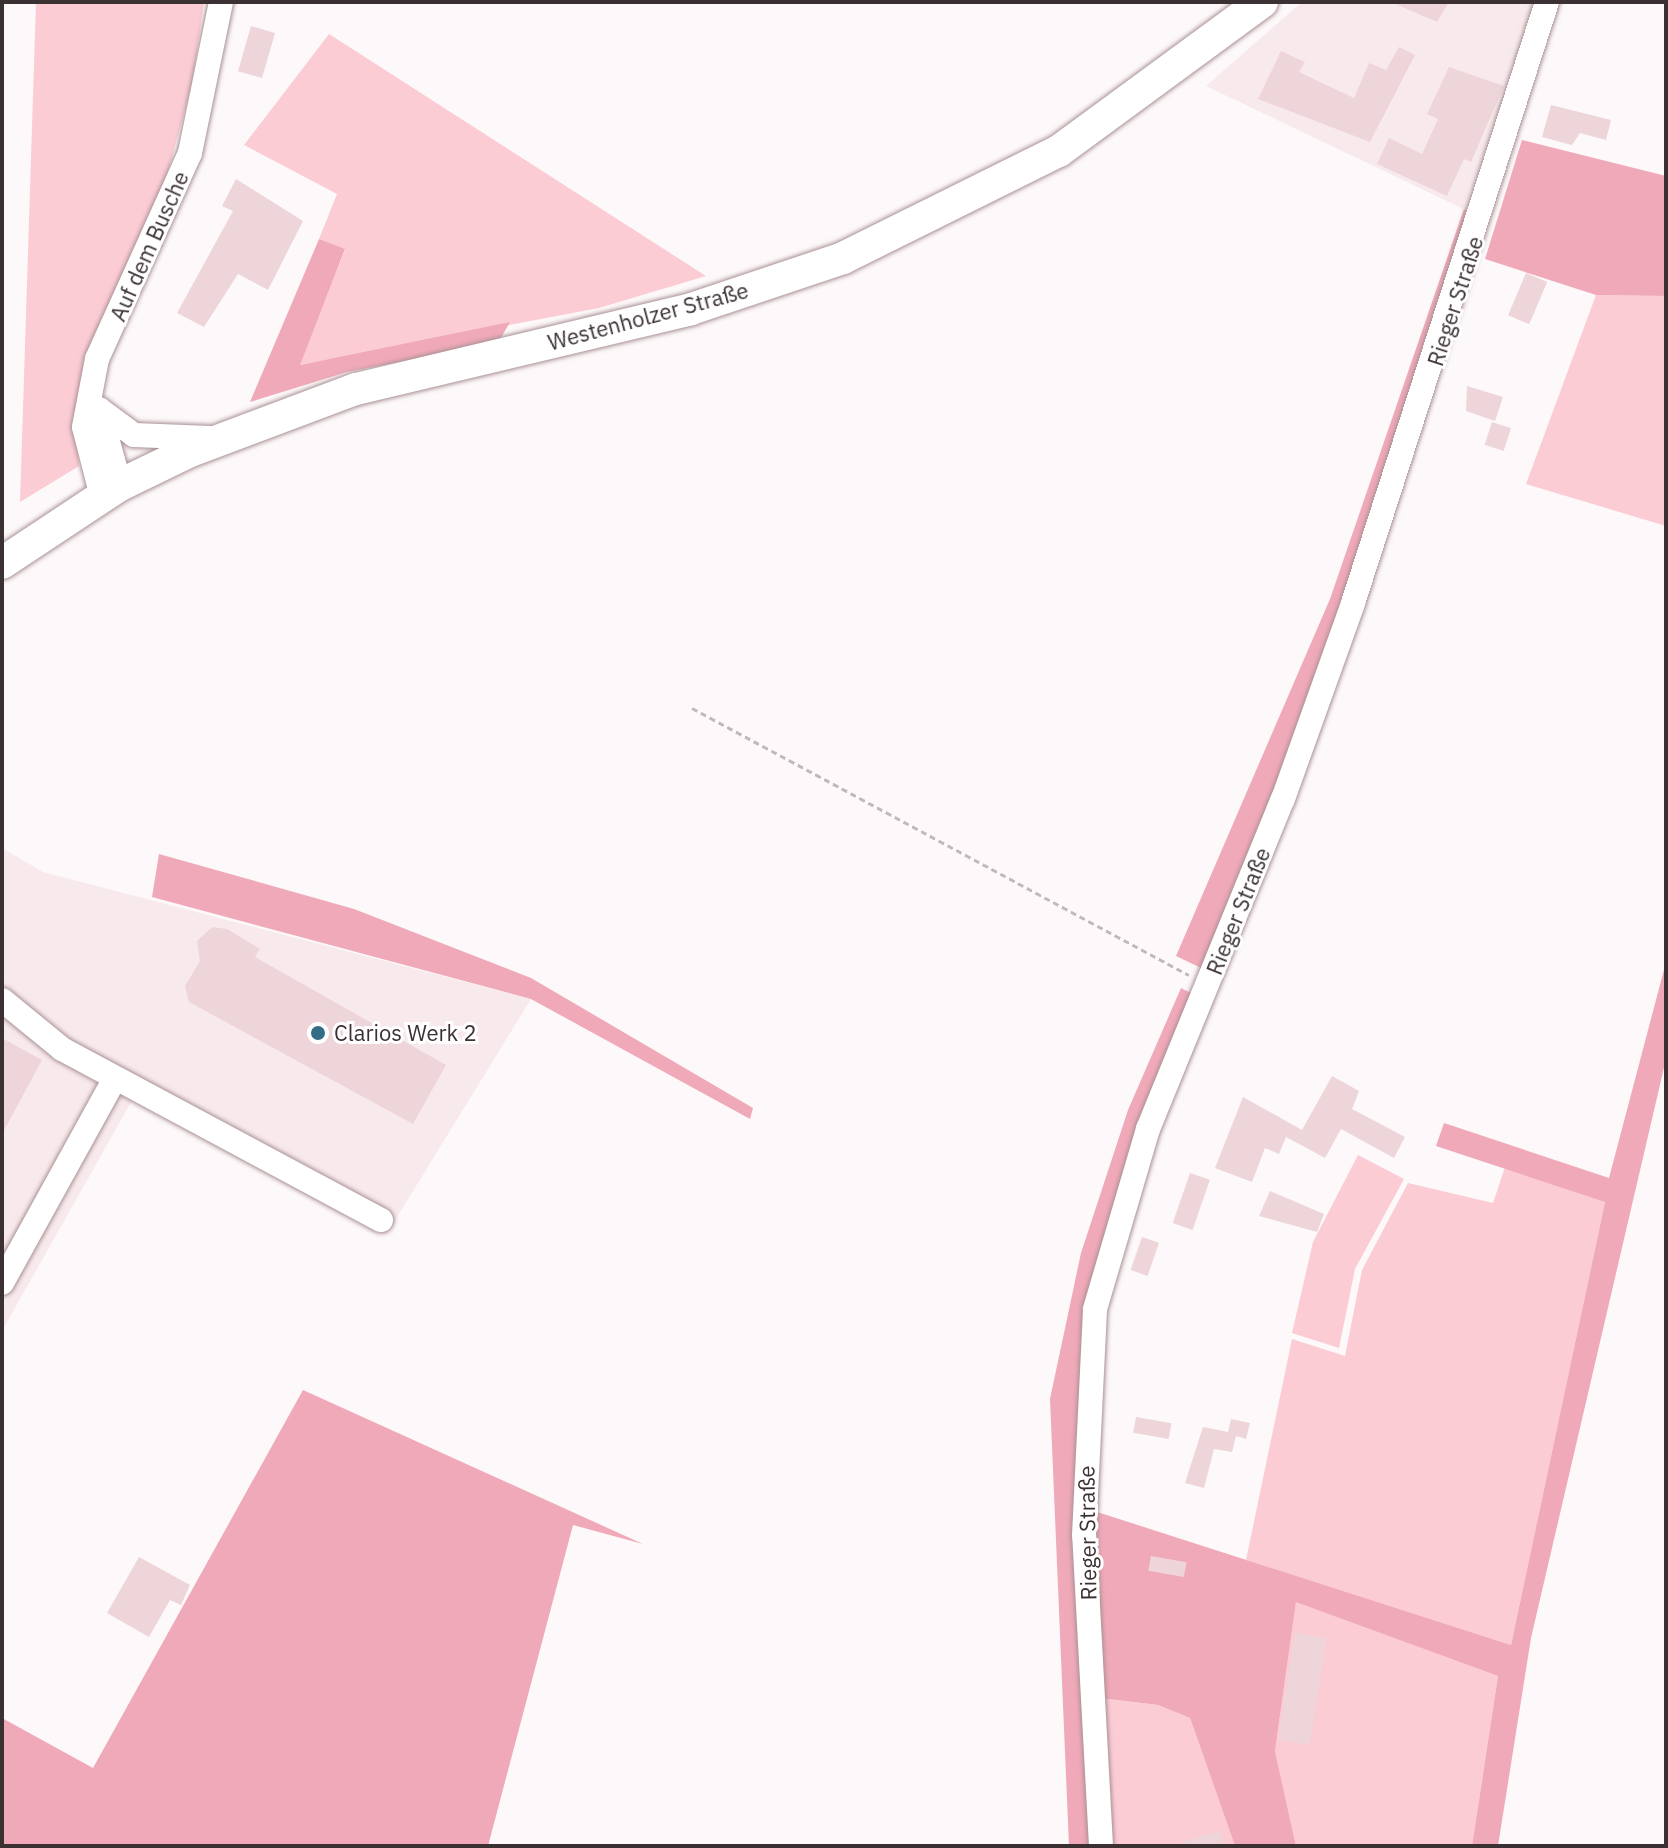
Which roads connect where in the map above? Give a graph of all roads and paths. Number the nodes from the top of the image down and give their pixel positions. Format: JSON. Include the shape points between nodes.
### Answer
{"nodes":[{"id":1,"x":221,"y":2,"type":"edge"},
{"id":2,"x":1262,"y":2,"type":"edge"},
{"id":3,"x":1547,"y":2,"type":"edge"},
{"id":4,"x":95,"y":401,"type":"junction"},
{"id":5,"x":228,"y":437,"type":"junction"},
{"id":6,"x":111,"y":491,"type":"junction"},
{"id":7,"x":2,"y":563,"type":"edge"},
{"id":8,"x":692,"y":708,"type":"dead end"},
{"id":9,"x":1208,"y":985,"type":"junction"},
{"id":10,"x":2,"y":1000,"type":"edge"},
{"id":11,"x":115,"y":1078,"type":"junction"},
{"id":12,"x":381,"y":1220,"type":"dead end"},
{"id":13,"x":2,"y":1283,"type":"edge"},
{"id":14,"x":1101,"y":1846,"type":"edge"}],
"edges":[{"from":1,"to":4,"type":"street","name":"Auf dem Busche","via":[[190,153],[97,359]]},
{"from":2,"to":5,"type":"main road","name":"Westenholzer Straße","via":[[1059,151],[843,258],[691,309],[356,389]]},
{"from":3,"to":9,"type":"street","name":"Rieger Straße","via":[[1353,603]]},
{"from":4,"to":5,"type":"street","via":[[134,435]]},
{"from":4,"to":6,"type":"street","name":"Auf dem Busche"},
{"from":5,"to":6,"type":"main road","name":"Westenholzer Straße"},
{"from":6,"to":7,"type":"main road","name":"Westenholzer Straße"},
{"from":8,"to":9,"type":"path"},
{"from":9,"to":14,"type":"street","name":"Rieger Straße","via":[[1148,1129],[1095,1309],[1084,1535]]},
{"from":10,"to":11,"type":"street","via":[[62,1049]]},
{"from":11,"to":12,"type":"street"},
{"from":11,"to":13,"type":"street"}]}
